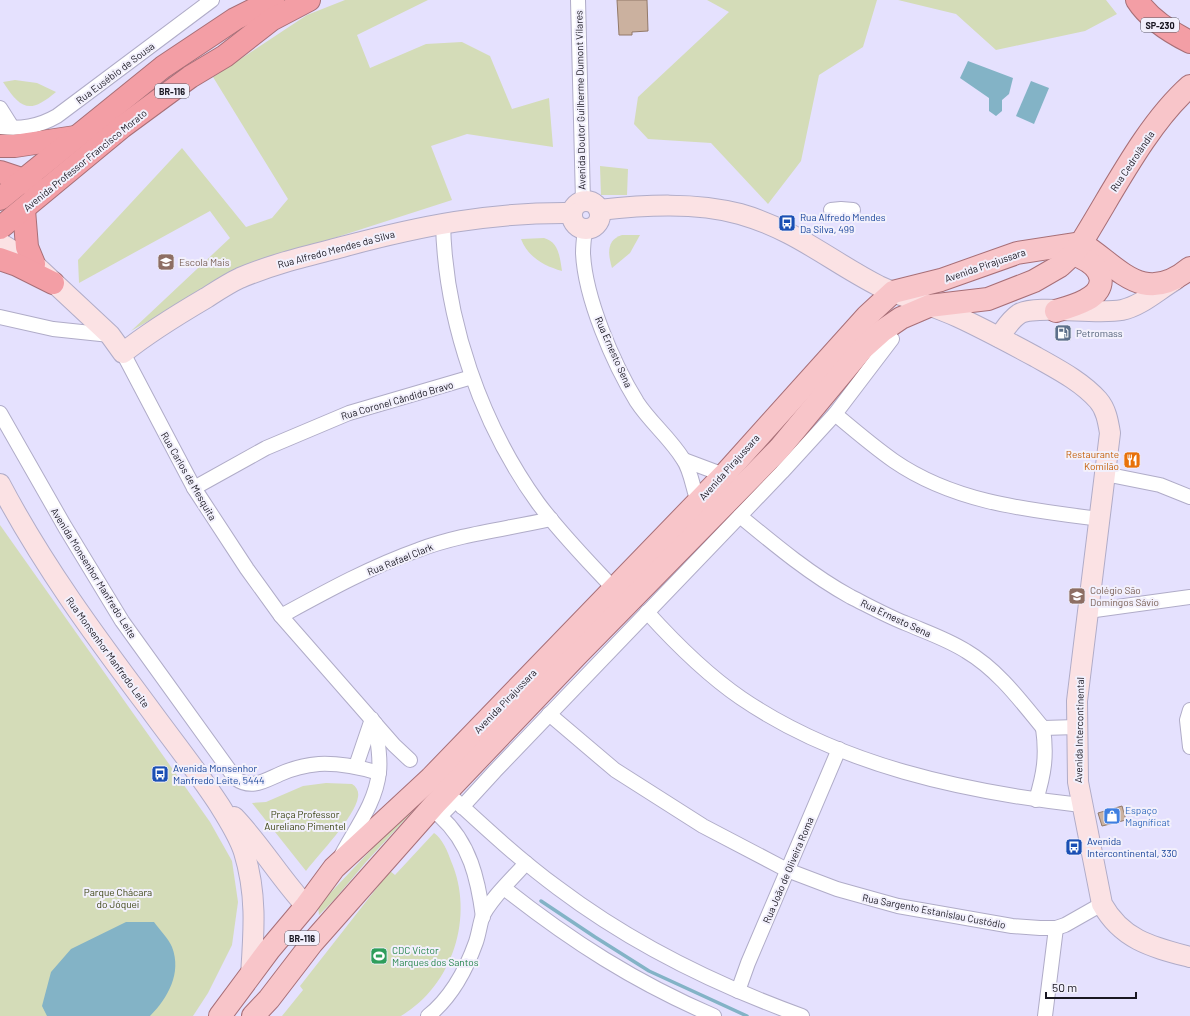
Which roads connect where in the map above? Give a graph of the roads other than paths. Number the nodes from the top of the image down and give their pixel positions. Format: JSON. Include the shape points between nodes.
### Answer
{"nodes":[{"id":1,"x":212,"y":0,"type":"edge"},
{"id":2,"x":273,"y":0,"type":"edge"},
{"id":3,"x":309,"y":0,"type":"edge"},
{"id":4,"x":578,"y":0,"type":"edge"},
{"id":5,"x":1137,"y":0,"type":"edge"},
{"id":6,"x":1190,"y":42,"type":"edge"},
{"id":7,"x":1190,"y":86,"type":"edge"},
{"id":8,"x":0,"y":108,"type":"edge"},
{"id":9,"x":6,"y":127,"type":"edge"},
{"id":10,"x":76,"y":137,"type":"junction"},
{"id":11,"x":0,"y":146,"type":"edge"},
{"id":12,"x":0,"y":172,"type":"edge"},
{"id":13,"x":24,"y":180,"type":"junction"},
{"id":14,"x":44,"y":194,"type":"junction"},
{"id":15,"x":0,"y":199,"type":"edge"},
{"id":16,"x":584,"y":208,"type":"junction"},
{"id":17,"x":24,"y":210,"type":"junction"},
{"id":18,"x":831,"y":210,"type":"dead end"},
{"id":19,"x":853,"y":210,"type":"dead end"},
{"id":20,"x":443,"y":223,"type":"junction"},
{"id":21,"x":0,"y":228,"type":"edge"},
{"id":22,"x":585,"y":229,"type":"joint"},
{"id":23,"x":0,"y":243,"type":"edge"},
{"id":24,"x":1077,"y":248,"type":"junction"},
{"id":25,"x":0,"y":258,"type":"edge"},
{"id":26,"x":34,"y":264,"type":"junction"},
{"id":27,"x":1185,"y":272,"type":"edge"},
{"id":28,"x":53,"y":283,"type":"junction"},
{"id":29,"x":886,"y":298,"type":"junction"},
{"id":30,"x":929,"y":306,"type":"junction"},
{"id":31,"x":1056,"y":311,"type":"junction"},
{"id":32,"x":0,"y":317,"type":"edge"},
{"id":33,"x":110,"y":335,"type":"junction"},
{"id":34,"x":999,"y":337,"type":"junction"},
{"id":35,"x":892,"y":339,"type":"dead end"},
{"id":36,"x":123,"y":352,"type":"junction"},
{"id":37,"x":472,"y":377,"type":"junction"},
{"id":38,"x":0,"y":413,"type":"edge"},
{"id":39,"x":835,"y":414,"type":"junction"},
{"id":40,"x":684,"y":460,"type":"junction"},
{"id":41,"x":1105,"y":474,"type":"junction"},
{"id":42,"x":724,"y":475,"type":"junction"},
{"id":43,"x":0,"y":484,"type":"edge"},
{"id":44,"x":194,"y":488,"type":"junction"},
{"id":45,"x":1190,"y":497,"type":"edge"},
{"id":46,"x":698,"y":502,"type":"junction"},
{"id":47,"x":740,"y":516,"type":"junction"},
{"id":48,"x":551,"y":519,"type":"junction"},
{"id":49,"x":1100,"y":519,"type":"junction"},
{"id":50,"x":614,"y":589,"type":"junction"},
{"id":51,"x":1190,"y":597,"type":"edge"},
{"id":52,"x":1088,"y":611,"type":"junction"},
{"id":53,"x":647,"y":612,"type":"junction"},
{"id":54,"x":281,"y":616,"type":"junction"},
{"id":55,"x":1190,"y":710,"type":"edge"},
{"id":56,"x":549,"y":714,"type":"junction"},
{"id":57,"x":373,"y":721,"type":"junction"},
{"id":58,"x":1077,"y":727,"type":"junction"},
{"id":59,"x":1043,"y":728,"type":"junction"},
{"id":60,"x":1190,"y":747,"type":"edge"},
{"id":61,"x":839,"y":749,"type":"junction"},
{"id":62,"x":410,"y":760,"type":"dead end"},
{"id":63,"x":356,"y":766,"type":"junction"},
{"id":64,"x":379,"y":773,"type":"junction"},
{"id":65,"x":212,"y":794,"type":"junction"},
{"id":66,"x":448,"y":794,"type":"junction"},
{"id":67,"x":1036,"y":800,"type":"junction"},
{"id":68,"x":1081,"y":805,"type":"junction"},
{"id":69,"x":526,"y":863,"type":"junction"},
{"id":70,"x":334,"y":868,"type":"junction"},
{"id":71,"x":788,"y":870,"type":"junction"},
{"id":72,"x":504,"y":888,"type":"junction"},
{"id":73,"x":1102,"y":904,"type":"junction"},
{"id":74,"x":306,"y":906,"type":"junction"},
{"id":75,"x":483,"y":916,"type":"junction"},
{"id":76,"x":1056,"y":928,"type":"junction"},
{"id":77,"x":1190,"y":956,"type":"edge"},
{"id":78,"x":251,"y":975,"type":"junction"},
{"id":79,"x":738,"y":991,"type":"junction"},
{"id":80,"x":220,"y":1016,"type":"edge"},
{"id":81,"x":252,"y":1016,"type":"edge"},
{"id":82,"x":428,"y":1016,"type":"edge"},
{"id":83,"x":714,"y":1016,"type":"edge"},
{"id":84,"x":802,"y":1016,"type":"edge"},
{"id":85,"x":1045,"y":1016,"type":"edge"}],
"edges":[{"from":1,"to":9,"type":"street","name":"Rua Eusébio de Sousa","via":[[57,116],[44,124],[31,127]]},
{"from":2,"to":10,"type":"highway","number":"BR-116","via":[[235,19],[163,67]]},
{"from":3,"to":14,"type":"highway","name":"Avenida Professor Francisco Morato","number":"BR-116","via":[[271,20],[225,56],[190,77],[122,127]]},
{"from":4,"to":16,"type":"street","name":"Avenida Doutor Guilherme Dumont Vilares"},
{"from":5,"to":6,"type":"highway","number":"SP-230","via":[[1161,25]]},
{"from":7,"to":24,"type":"main road","name":"Rua Cedrolândia","via":[[1165,112],[1136,153]]},
{"from":8,"to":9,"type":"street"},
{"from":10,"to":11,"type":"highway"},
{"from":10,"to":13,"type":"highway"},
{"from":12,"to":13,"type":"highway"},
{"from":13,"to":14,"type":"highway"},
{"from":13,"to":15,"type":"highway"},
{"from":14,"to":17,"type":"highway","name":"Avenida Professor Francisco Morato"},
{"from":16,"to":20,"type":"street","name":"Rua Alfredo Mendes da Silva"},
{"from":16,"to":22,"type":"street","via":[[574,222]]},
{"from":16,"to":29,"type":"street","name":"Rua Alfredo Mendes da Silva","via":[[717,209],[767,222],[873,282]]},
{"from":17,"to":21,"type":"highway","name":"Avenida Professor Francisco Morato"},
{"from":17,"to":26,"type":"highway","via":[[27,247]]},
{"from":18,"to":19,"type":"street"},
{"from":20,"to":36,"type":"street","name":"Rua Alfredo Mendes da Silva","via":[[389,234],[299,258],[246,276],[174,317]]},
{"from":20,"to":37,"type":"street","via":[[444,252],[454,311]]},
{"from":22,"to":40,"type":"street","name":"Rua Ernesto Sena","via":[[583,253],[590,294],[618,365],[637,402]]},
{"from":23,"to":26,"type":"street","name":"Rua Carlos de Mesquita"},
{"from":24,"to":27,"type":"main road","via":[[1137,282],[1153,285]]},
{"from":24,"to":29,"type":"main road","name":"Avenida Pirajussara","via":[[1017,253]]},
{"from":24,"to":30,"type":"main road","name":"Avenida Pirajussara","via":[[1048,274],[1011,291],[988,299]]},
{"from":24,"to":31,"type":"main road","via":[[1096,267],[1101,277],[1099,286],[1087,300]]},
{"from":25,"to":28,"type":"highway"},
{"from":26,"to":28,"type":"street","name":"Rua Carlos de Mesquita"},
{"from":27,"to":31,"type":"street","via":[[1136,305],[1123,310]]},
{"from":28,"to":33,"type":"street","name":"Rua Carlos de Mesquita"},
{"from":29,"to":30,"type":"street","name":"Rua Alfredo Mendes da Silva"},
{"from":29,"to":42,"type":"main road","name":"Avenida Pirajussara","via":[[818,368]]},
{"from":30,"to":34,"type":"street","name":"Avenida Intercontinental","via":[[957,316]]},
{"from":30,"to":66,"type":"main road","name":"Avenida Pirajussara","via":[[901,318],[863,348],[779,449]]},
{"from":31,"to":34,"type":"street","via":[[1040,309],[1020,314]]},
{"from":32,"to":33,"type":"street","via":[[61,330]]},
{"from":33,"to":36,"type":"street","name":"Rua Carlos de Mesquita"},
{"from":34,"to":41,"type":"street","name":"Avenida Intercontinental","via":[[1058,369],[1098,400],[1108,419],[1110,433]]},
{"from":35,"to":39,"type":"street","name":"Avenida Pirajussara"},
{"from":36,"to":44,"type":"street","name":"Rua Carlos de Mesquita"},
{"from":37,"to":44,"type":"street","name":"Rua Coronel Cândido Bravo","via":[[349,413],[266,448]]},
{"from":37,"to":48,"type":"street","via":[[482,402],[519,473]]},
{"from":38,"to":63,"type":"street","name":"Avenida Monsenhor Manfredo Leite","via":[[122,621],[235,778],[243,783],[262,783],[281,774],[317,764]]},
{"from":39,"to":47,"type":"street","name":"Avenida Pirajussara"},
{"from":39,"to":49,"type":"street","via":[[895,462],[936,484],[993,503]]},
{"from":40,"to":42,"type":"street"},
{"from":40,"to":46,"type":"street","name":"Rua Ernesto Sena"},
{"from":41,"to":45,"type":"street","via":[[1160,485]]},
{"from":41,"to":49,"type":"street","name":"Avenida Intercontinental"},
{"from":42,"to":46,"type":"main road","name":"Avenida Pirajussara"},
{"from":43,"to":65,"type":"street","name":"Rua Monsenhor Manfredo Leite","via":[[22,525],[84,621]]},
{"from":44,"to":54,"type":"street","name":"Rua Carlos de Mesquita"},
{"from":46,"to":50,"type":"main road","name":"Avenida Pirajussara"},
{"from":47,"to":53,"type":"street","name":"Avenida Pirajussara"},
{"from":47,"to":59,"type":"street","name":"Rua Ernesto Sena","via":[[776,546],[849,596],[967,651],[1007,684]]},
{"from":48,"to":50,"type":"street"},
{"from":48,"to":54,"type":"street","name":"Rua Rafael Clark","via":[[457,538],[418,550],[339,585]]},
{"from":49,"to":52,"type":"street","name":"Avenida Intercontinental"},
{"from":50,"to":66,"type":"main road","name":"Avenida Pirajussara"},
{"from":51,"to":52,"type":"street"},
{"from":52,"to":58,"type":"street","name":"Avenida Intercontinental","via":[[1080,671]]},
{"from":53,"to":56,"type":"street","name":"Avenida Pirajussara"},
{"from":53,"to":61,"type":"street","via":[[678,646],[740,698]]},
{"from":54,"to":57,"type":"street","name":"Rua Carlos de Mesquita"},
{"from":55,"to":60,"type":"street","via":[[1187,720]]},
{"from":56,"to":66,"type":"street","name":"Avenida Pirajussara"},
{"from":56,"to":71,"type":"street","name":"Rua Sargento Estanislau Custódio","via":[[615,770],[703,826]]},
{"from":57,"to":62,"type":"street","name":"Rua Carlos de Mesquita"},
{"from":57,"to":63,"type":"street"},
{"from":57,"to":64,"type":"street","via":[[380,760]]},
{"from":58,"to":59,"type":"street"},
{"from":58,"to":68,"type":"street","name":"Avenida Intercontinental"},
{"from":59,"to":67,"type":"street","via":[[1045,766]]},
{"from":61,"to":67,"type":"street","via":[[931,778]]},
{"from":61,"to":71,"type":"street","name":"Rua João de Oliveira Roma"},
{"from":63,"to":64,"type":"street"},
{"from":64,"to":70,"type":"street","via":[[375,790],[364,814]]},
{"from":65,"to":74,"type":"street","name":"Rua Monsenhor Manfredo Leite","via":[[252,836]]},
{"from":65,"to":78,"type":"street","name":"Rua Monsenhor Manfredo Leite","via":[[241,844],[251,877],[255,915]]},
{"from":66,"to":69,"type":"street"},
{"from":66,"to":70,"type":"main road","name":"Avenida Pirajussara"},
{"from":66,"to":75,"type":"street","via":[[440,816],[458,836],[469,856],[477,879]]},
{"from":66,"to":81,"type":"main road","name":"Avenida Pirajussara","via":[[312,943],[269,999]]},
{"from":67,"to":68,"type":"street"},
{"from":68,"to":73,"type":"street","name":"Avenida Intercontinental"},
{"from":69,"to":72,"type":"street"},
{"from":69,"to":79,"type":"street","via":[[609,923],[681,964]]},
{"from":70,"to":74,"type":"main road","name":"Avenida Pirajussara"},
{"from":71,"to":76,"type":"street","name":"Rua Sargento Estanislau Custódio","via":[[837,890],[898,906],[1012,926]]},
{"from":71,"to":79,"type":"street","name":"Rua João de Oliveira Roma"},
{"from":72,"to":75,"type":"street"},
{"from":72,"to":83,"type":"street","via":[[594,954],[672,998]]},
{"from":73,"to":76,"type":"street","name":"Rua Sargento Estanislau Custódio","via":[[1074,921]]},
{"from":73,"to":77,"type":"street","name":"Avenida Intercontinental","via":[[1108,916],[1137,940]]},
{"from":74,"to":78,"type":"main road","name":"Avenida Pirajussara"},
{"from":74,"to":81,"type":"main road","number":"BR-116","via":[[302,939]]},
{"from":75,"to":82,"type":"street","via":[[476,942],[457,983]]},
{"from":76,"to":85,"type":"street"},
{"from":78,"to":80,"type":"main road","name":"Avenida Pirajussara"},
{"from":79,"to":84,"type":"street"}]}
